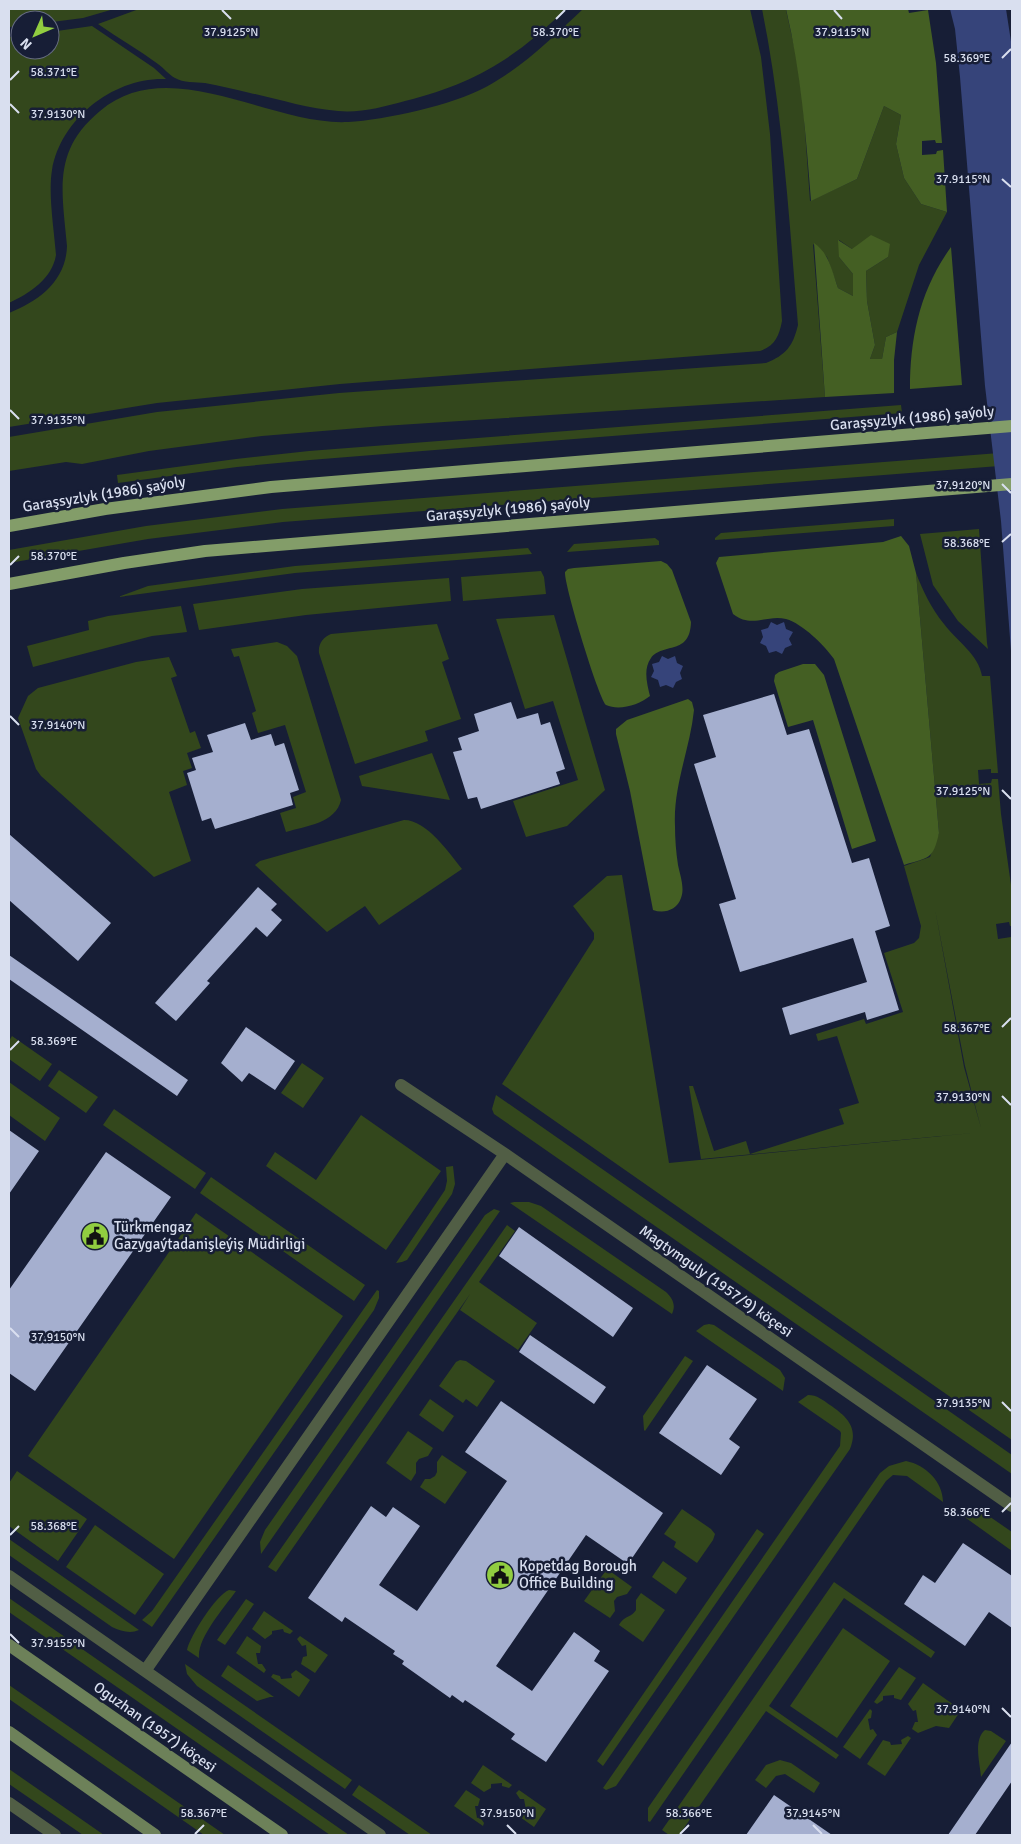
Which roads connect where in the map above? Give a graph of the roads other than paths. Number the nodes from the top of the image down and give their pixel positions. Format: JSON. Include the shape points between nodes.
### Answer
{"nodes":[{"id":1,"x":1012,"y":426,"type":"edge"},
{"id":2,"x":1012,"y":484,"type":"edge"},
{"id":3,"x":9,"y":526,"type":"edge"},
{"id":4,"x":9,"y":584,"type":"edge"},
{"id":5,"x":401,"y":1085,"type":"dead end"},
{"id":6,"x":505,"y":1154,"type":"junction"},
{"id":7,"x":1012,"y":1506,"type":"edge"},
{"id":8,"x":9,"y":1576,"type":"edge"},
{"id":9,"x":9,"y":1645,"type":"edge"},
{"id":10,"x":145,"y":1671,"type":"junction"},
{"id":11,"x":9,"y":1732,"type":"edge"},
{"id":12,"x":9,"y":1803,"type":"edge"},
{"id":13,"x":38,"y":1831,"type":"edge"},
{"id":14,"x":55,"y":1835,"type":"edge"},
{"id":15,"x":155,"y":1835,"type":"edge"},
{"id":16,"x":282,"y":1835,"type":"edge"},
{"id":17,"x":380,"y":1835,"type":"edge"}],
"edges":[{"from":1,"to":3,"type":"main road","name":"Garaşsyzlyk (1986) şaýoly","via":[[271,487]]},
{"from":2,"to":4,"type":"main road","name":"Garaşsyzlyk (1986) şaýoly","via":[[206,551]]},
{"from":5,"to":6,"type":"street","name":"Magtymguly (1957/9) köçesi"},
{"from":6,"to":7,"type":"street","name":"Magtymguly (1957/9) köçesi"},
{"from":6,"to":10,"type":"street"},
{"from":8,"to":10,"type":"street"},
{"from":9,"to":16,"type":"main road","name":"Oguzhan (1957) köçesi"},
{"from":10,"to":17,"type":"street"},
{"from":11,"to":15,"type":"main road"},
{"from":12,"to":13,"type":"street"},
{"from":13,"to":14,"type":"street"}]}
